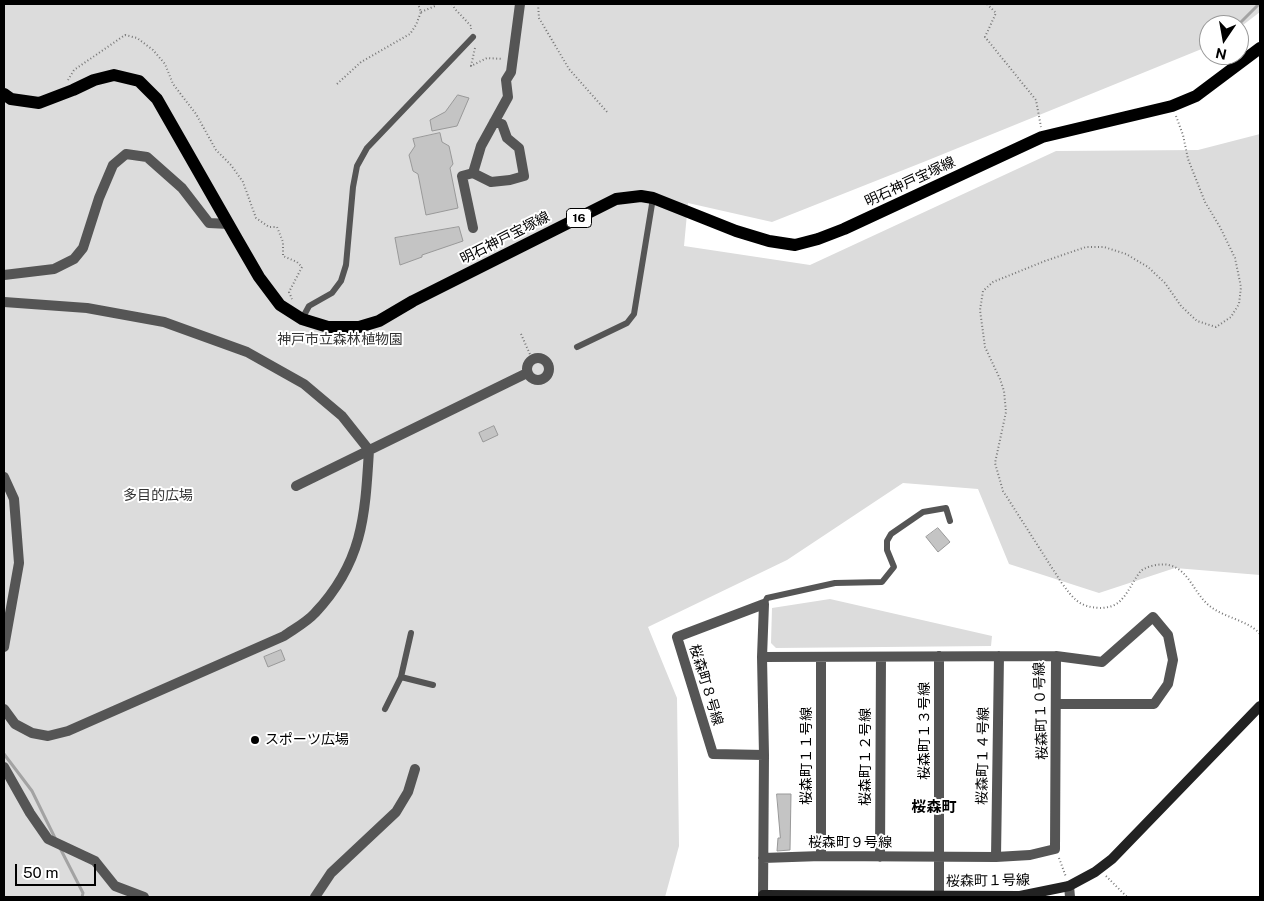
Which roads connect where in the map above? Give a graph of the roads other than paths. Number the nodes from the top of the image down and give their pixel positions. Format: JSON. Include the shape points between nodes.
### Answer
{"nodes":[{"id":1,"x":520,"y":4,"type":"edge"},
{"id":2,"x":473,"y":37,"type":"dead end"},
{"id":3,"x":1260,"y":48,"type":"edge"},
{"id":4,"x":4,"y":94,"type":"edge"},
{"id":5,"x":494,"y":122,"type":"junction"},
{"id":6,"x":473,"y":173,"type":"junction"},
{"id":7,"x":653,"y":198,"type":"junction"},
{"id":8,"x":229,"y":224,"type":"junction"},
{"id":9,"x":474,"y":228,"type":"dead end"},
{"id":10,"x":4,"y":275,"type":"edge"},
{"id":11,"x":4,"y":302,"type":"edge"},
{"id":12,"x":302,"y":319,"type":"junction"},
{"id":13,"x":577,"y":347,"type":"dead end"},
{"id":14,"x":527,"y":373,"type":"junction"},
{"id":15,"x":369,"y":450,"type":"junction"},
{"id":16,"x":4,"y":478,"type":"edge"},
{"id":17,"x":296,"y":486,"type":"dead end"},
{"id":18,"x":950,"y":522,"type":"dead end"},
{"id":19,"x":764,"y":604,"type":"junction"},
{"id":20,"x":410,"y":634,"type":"dead end"},
{"id":21,"x":4,"y":647,"type":"edge"},
{"id":22,"x":939,"y":656,"type":"junction"},
{"id":23,"x":999,"y":656,"type":"junction"},
{"id":24,"x":1056,"y":656,"type":"junction"},
{"id":25,"x":762,"y":657,"type":"junction"},
{"id":26,"x":821,"y":657,"type":"junction"},
{"id":27,"x":881,"y":657,"type":"junction"},
{"id":28,"x":401,"y":678,"type":"junction"},
{"id":29,"x":433,"y":685,"type":"dead end"},
{"id":30,"x":1057,"y":704,"type":"junction"},
{"id":31,"x":1260,"y":706,"type":"edge"},
{"id":32,"x":385,"y":708,"type":"dead end"},
{"id":33,"x":4,"y":709,"type":"edge"},
{"id":34,"x":764,"y":755,"type":"junction"},
{"id":35,"x":4,"y":767,"type":"edge"},
{"id":36,"x":415,"y":769,"type":"dead end"},
{"id":37,"x":821,"y":856,"type":"junction"},
{"id":38,"x":880,"y":857,"type":"junction"},
{"id":39,"x":938,"y":857,"type":"junction"},
{"id":40,"x":996,"y":857,"type":"junction"},
{"id":41,"x":763,"y":858,"type":"junction"},
{"id":42,"x":1070,"y":892,"type":"edge"},
{"id":43,"x":763,"y":896,"type":"edge"},
{"id":44,"x":884,"y":896,"type":"edge"},
{"id":45,"x":939,"y":896,"type":"edge"},
{"id":46,"x":144,"y":897,"type":"edge"},
{"id":47,"x":315,"y":897,"type":"edge"}],
"edges":[{"from":1,"to":5,"type":"street","via":[[511,72],[506,80],[508,97]]},
{"from":2,"to":12,"type":"lane","via":[[367,148],[357,166],[352,188],[346,265],[341,282],[332,294],[308,306]]},
{"from":3,"to":7,"type":"main road","name":"明石神戸宝塚線","number":"16","via":[[1196,96],[1172,106],[1042,137],[818,240],[795,245],[769,241]]},
{"from":4,"to":8,"type":"main road","name":"明石神戸宝塚線","number":"16","via":[[10,99],[39,102],[114,75],[139,81],[157,99]]},
{"from":5,"to":6,"type":"street"},
{"from":5,"to":6,"type":"street","via":[[502,124],[507,138],[519,148],[524,176],[491,182]]},
{"from":6,"to":9,"type":"street","via":[[462,176]]},
{"from":7,"to":12,"type":"main road","name":"明石神戸宝塚線","number":"16","via":[[616,199],[379,321],[359,327],[328,327]]},
{"from":7,"to":13,"type":"lane","via":[[634,314],[627,322]]},
{"from":8,"to":10,"type":"street","via":[[209,223],[182,188],[147,157],[126,154],[113,165],[83,248],[74,259],[54,269]]},
{"from":8,"to":12,"type":"main road","name":"明石神戸宝塚線","number":"16","via":[[280,305]]},
{"from":11,"to":15,"type":"street","via":[[87,308],[164,322],[247,352],[304,384],[342,416]]},
{"from":14,"to":14,"type":"street","via":[[527,365],[532,359],[546,360],[549,366],[545,378],[538,380]]},
{"from":14,"to":15,"type":"street"},
{"from":15,"to":17,"type":"street"},
{"from":15,"to":33,"type":"street","via":[[359,540],[343,578],[314,614],[284,636],[68,731],[48,736],[32,733],[16,724]]},
{"from":16,"to":21,"type":"street","via":[[14,499],[19,563]]},
{"from":18,"to":19,"type":"lane","via":[[946,508],[923,512],[891,534],[887,550],[894,567],[882,582],[834,583],[767,598]]},
{"from":19,"to":25,"type":"street"},
{"from":19,"to":34,"type":"street","name":"桜森町８号線","via":[[676,637],[713,754]]},
{"from":20,"to":28,"type":"lane"},
{"from":22,"to":23,"type":"street","name":"桜森町１０号線"},
{"from":22,"to":27,"type":"street","name":"桜森町１０号線"},
{"from":22,"to":39,"type":"street","name":"桜森町１３号線"},
{"from":23,"to":24,"type":"street","name":"桜森町１０号線"},
{"from":23,"to":40,"type":"street","name":"桜森町１４号線"},
{"from":24,"to":30,"type":"street","name":"桜森町１０号線"},
{"from":24,"to":30,"type":"street","via":[[1102,662],[1153,617],[1168,635],[1173,660],[1168,684],[1154,704]]},
{"from":25,"to":26,"type":"street","name":"桜森町１０号線"},
{"from":25,"to":34,"type":"street"},
{"from":26,"to":27,"type":"street","name":"桜森町１０号線"},
{"from":26,"to":37,"type":"street","name":"桜森町１１号線"},
{"from":27,"to":38,"type":"street","name":"桜森町１２号線"},
{"from":28,"to":29,"type":"lane"},
{"from":28,"to":32,"type":"lane"},
{"from":30,"to":40,"type":"street","name":"桜森町１０号線","via":[[1055,848],[1030,855]]},
{"from":31,"to":42,"type":"street","name":"桜森町１号線","via":[[1112,859]]},
{"from":34,"to":41,"type":"street"},
{"from":35,"to":46,"type":"street","via":[[48,839],[95,861],[115,886]]},
{"from":36,"to":47,"type":"street","via":[[408,792],[396,812],[330,873]]},
{"from":37,"to":38,"type":"street","name":"桜森町９号線"},
{"from":37,"to":41,"type":"street","name":"桜森町９号線"},
{"from":38,"to":39,"type":"street","name":"桜森町９号線"},
{"from":39,"to":40,"type":"street"},
{"from":39,"to":45,"type":"street","name":"桜森町１３号線"},
{"from":41,"to":43,"type":"street"},
{"from":42,"to":45,"type":"street","name":"桜森町１号線"},
{"from":43,"to":44,"type":"street","name":"桜森町１号線"},
{"from":44,"to":45,"type":"street","name":"桜森町１号線"}]}
